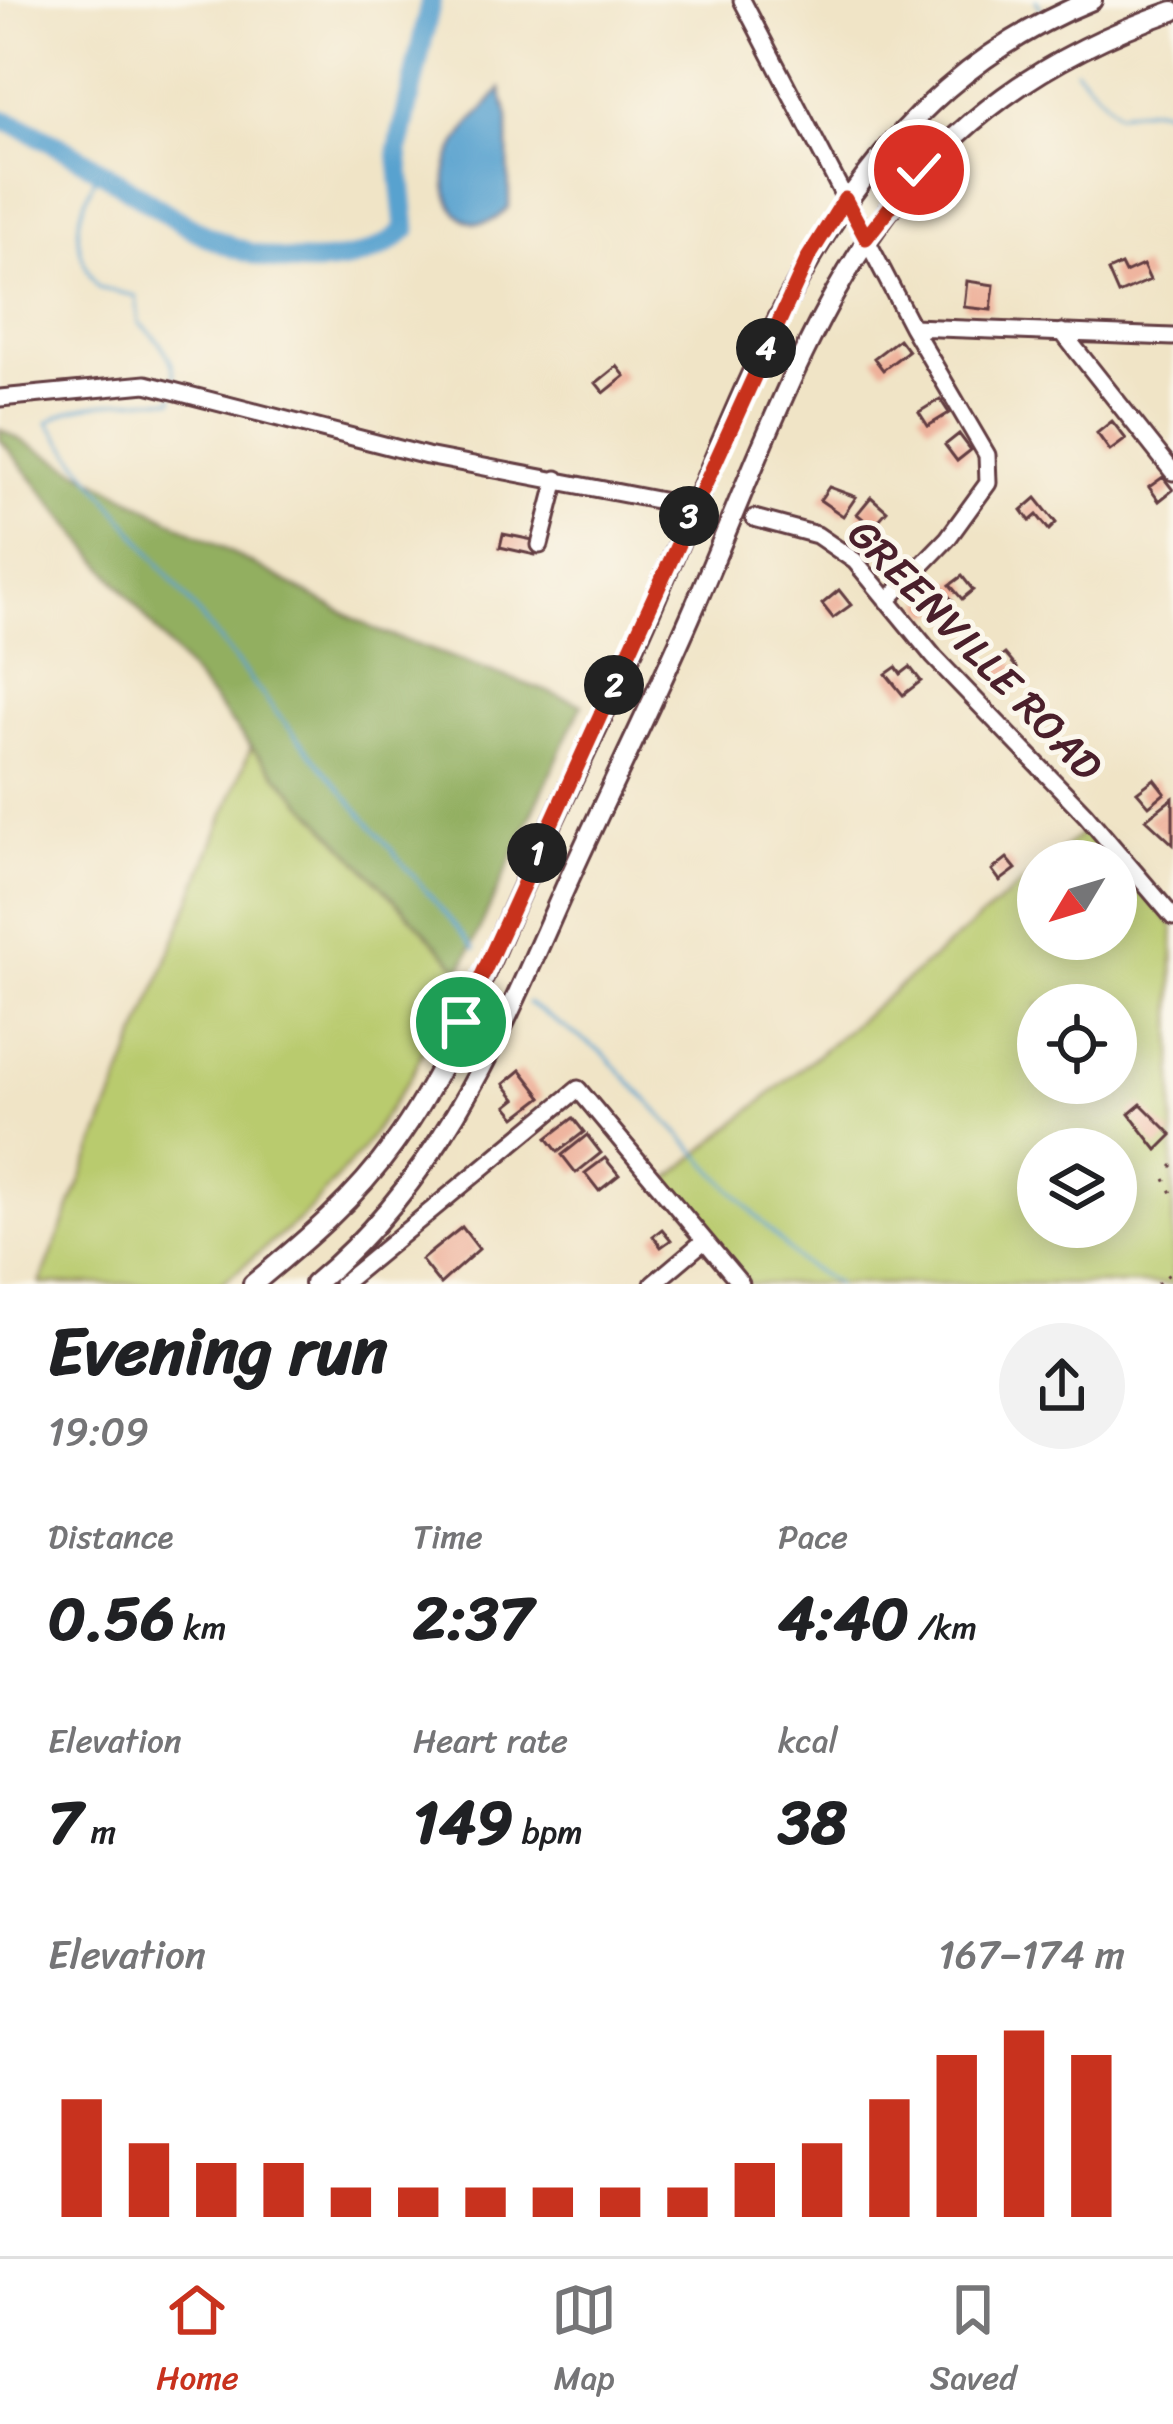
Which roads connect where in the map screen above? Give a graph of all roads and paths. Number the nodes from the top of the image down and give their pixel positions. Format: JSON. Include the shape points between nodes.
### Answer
{"nodes":[{"id":1,"x":742,"y":0,"type":"edge"},
{"id":2,"x":1092,"y":0,"type":"edge"},
{"id":3,"x":1173,"y":11,"type":"edge"},
{"id":4,"x":845,"y":199,"type":"junction"},
{"id":5,"x":866,"y":238,"type":"junction"},
{"id":6,"x":912,"y":327,"type":"junction"},
{"id":7,"x":1062,"y":332,"type":"junction"},
{"id":8,"x":1173,"y":338,"type":"edge"},
{"id":9,"x":0,"y":398,"type":"edge"},
{"id":10,"x":1173,"y":472,"type":"edge"},
{"id":11,"x":557,"y":479,"type":"junction"},
{"id":12,"x":693,"y":507,"type":"junction"},
{"id":13,"x":754,"y":518,"type":"dead end"},
{"id":14,"x":540,"y":545,"type":"dead end"},
{"id":15,"x":886,"y":601,"type":"junction"},
{"id":16,"x":1173,"y":917,"type":"edge"},
{"id":17,"x":1165,"y":1178,"type":"dead end"},
{"id":18,"x":1173,"y":1195,"type":"edge"},
{"id":19,"x":704,"y":1241,"type":"junction"},
{"id":20,"x":1173,"y":1271,"type":"edge"},
{"id":21,"x":253,"y":1284,"type":"edge"},
{"id":22,"x":314,"y":1284,"type":"edge"},
{"id":23,"x":342,"y":1284,"type":"edge"},
{"id":24,"x":653,"y":1284,"type":"edge"},
{"id":25,"x":740,"y":1284,"type":"edge"},
{"id":26,"x":1157,"y":1284,"type":"edge"}],
"edges":[{"from":1,"to":4,"type":"street"},
{"from":2,"to":4,"type":"main road","via":[[951,84]]},
{"from":3,"to":5,"type":"main road","via":[[1073,51],[991,103],[919,170]]},
{"from":4,"to":5,"type":"street"},
{"from":4,"to":12,"type":"main road","via":[[808,258]]},
{"from":5,"to":6,"type":"street"},
{"from":5,"to":22,"type":"main road","via":[[465,1103],[399,1202]]},
{"from":6,"to":7,"type":"street"},
{"from":6,"to":15,"type":"street","via":[[986,455],[988,483]]},
{"from":7,"to":8,"type":"street"},
{"from":7,"to":10,"type":"street"},
{"from":9,"to":11,"type":"street","via":[[146,384],[427,456]]},
{"from":11,"to":12,"type":"street"},
{"from":11,"to":14,"type":"street"},
{"from":12,"to":21,"type":"main road","via":[[416,1112],[344,1205]]},
{"from":13,"to":15,"type":"street","name":"GREENVILLE ROAD","via":[[829,542]]},
{"from":15,"to":16,"type":"street","name":"GREENVILLE ROAD"},
{"from":17,"to":18,"type":"path"},
{"from":19,"to":23,"type":"street","via":[[578,1089]]},
{"from":19,"to":24,"type":"street"},
{"from":19,"to":25,"type":"street"},
{"from":20,"to":26,"type":"path"}]}
